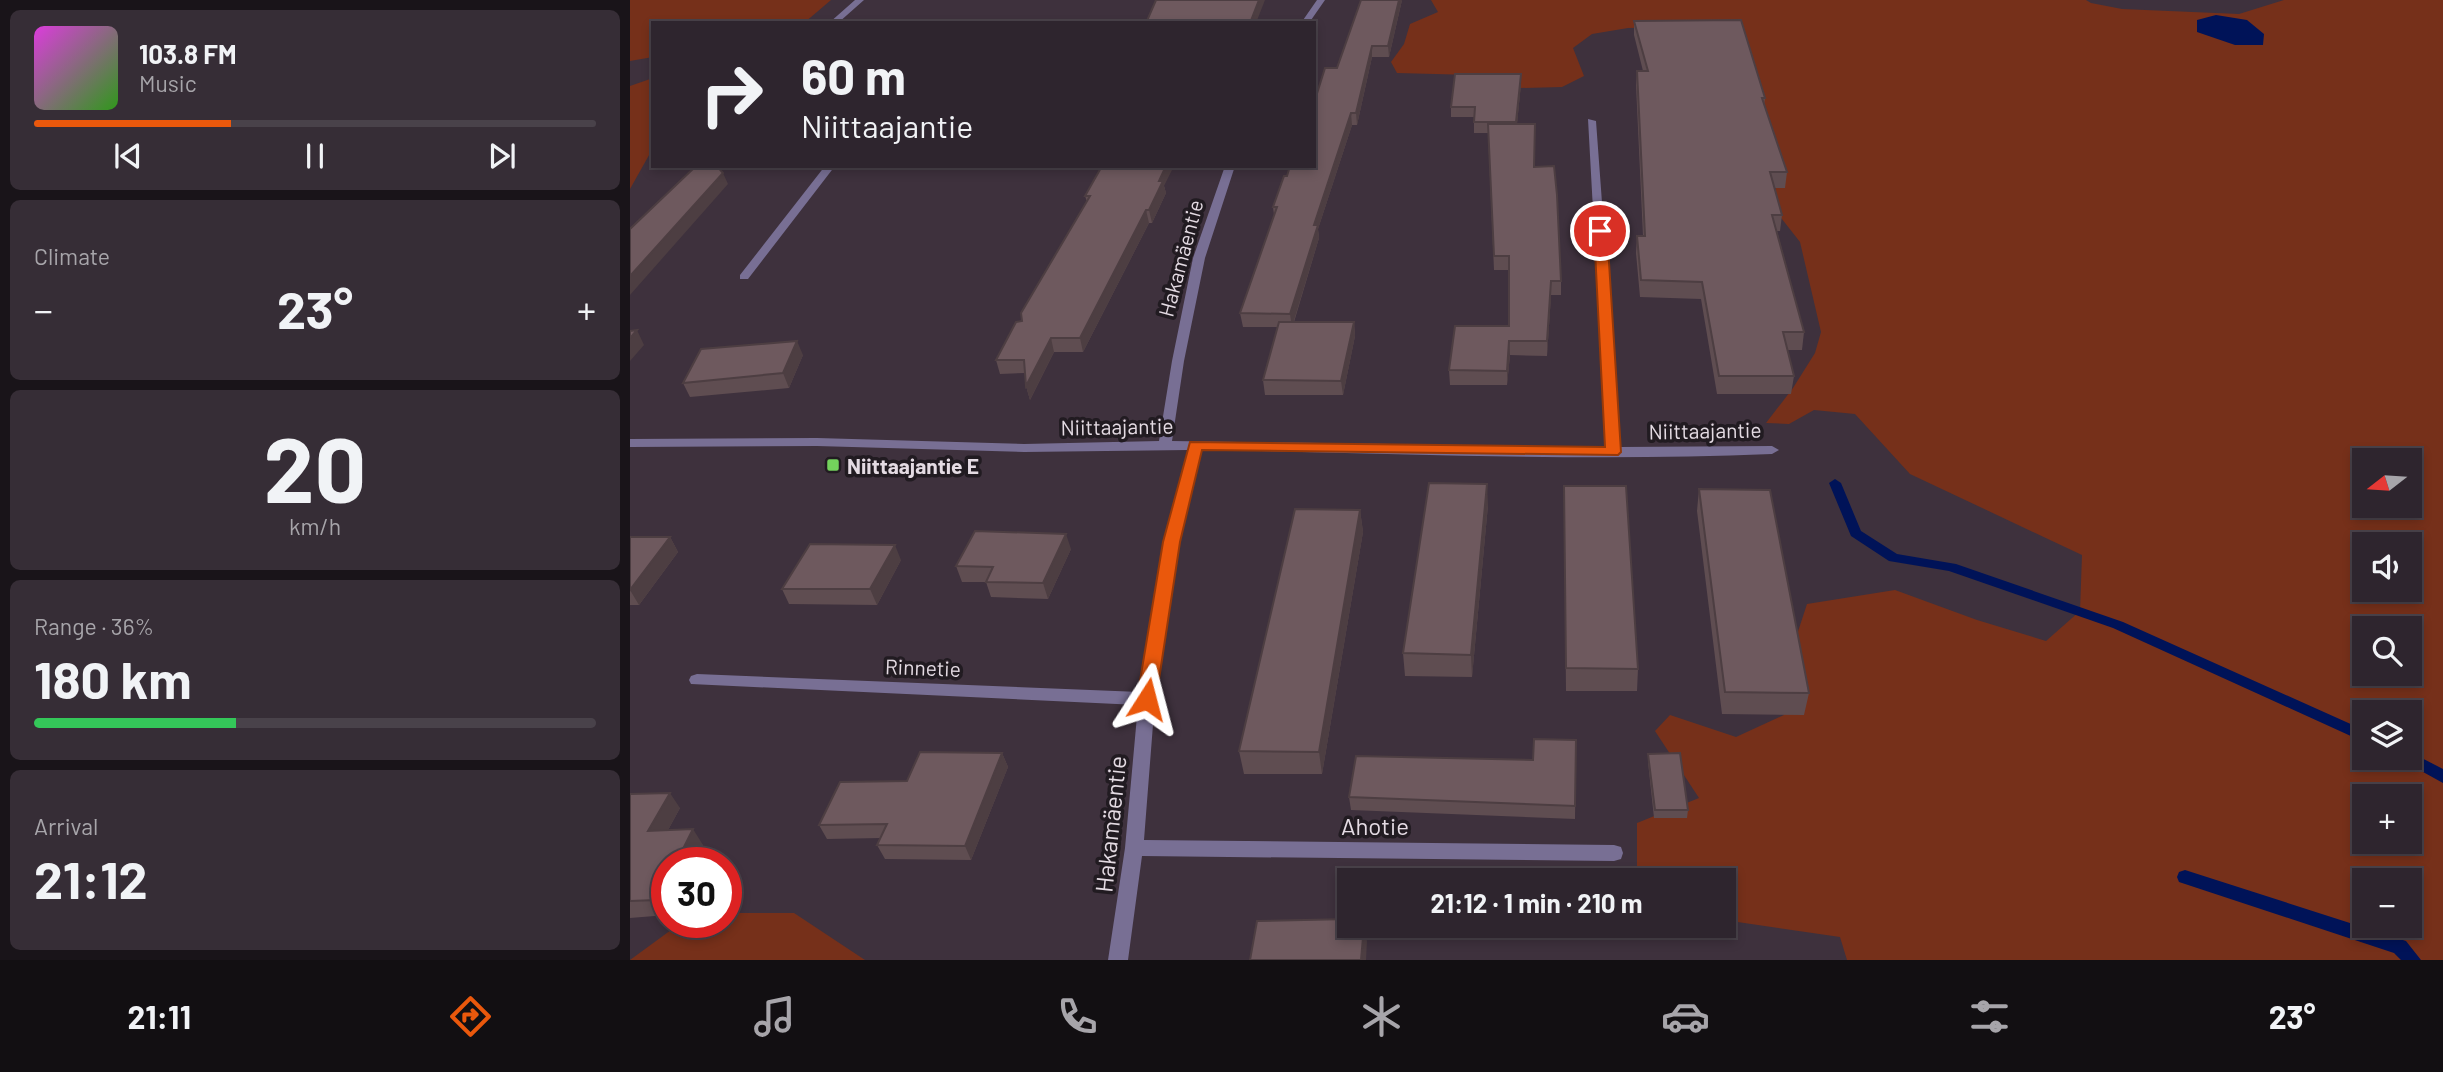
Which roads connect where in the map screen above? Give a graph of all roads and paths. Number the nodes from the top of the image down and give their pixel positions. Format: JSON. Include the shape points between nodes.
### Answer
{"nodes":[{"id":1,"x":859,"y":0,"type":"edge"},
{"id":2,"x":1321,"y":0,"type":"edge"},
{"id":3,"x":835,"y":21,"type":"edge"},
{"id":4,"x":1306,"y":21,"type":"edge"},
{"id":5,"x":1591,"y":121,"type":"dead end"},
{"id":6,"x":828,"y":168,"type":"edge"},
{"id":7,"x":1229,"y":168,"type":"edge"},
{"id":8,"x":744,"y":277,"type":"dead end"},
{"id":9,"x":630,"y":443,"type":"edge"},
{"id":10,"x":1165,"y":445,"type":"junction"},
{"id":11,"x":1196,"y":446,"type":"junction"},
{"id":12,"x":1772,"y":450,"type":"dead end"},
{"id":13,"x":1613,"y":452,"type":"junction"},
{"id":14,"x":697,"y":680,"type":"dead end"},
{"id":15,"x":1147,"y":699,"type":"junction"},
{"id":16,"x":1135,"y":848,"type":"junction"},
{"id":17,"x":1614,"y":853,"type":"dead end"},
{"id":18,"x":1118,"y":960,"type":"edge"}],
"edges":[{"from":1,"to":3,"type":"street"},
{"from":2,"to":4,"type":"street"},
{"from":5,"to":13,"type":"street"},
{"from":6,"to":8,"type":"street"},
{"from":7,"to":10,"type":"street","name":"Hakamäentie","via":[[1199,258]]},
{"from":9,"to":10,"type":"street","name":"Niittaajantie","via":[[1024,448]]},
{"from":10,"to":11,"type":"street","name":"Niittaajantie"},
{"from":11,"to":13,"type":"street","name":"Niittaajantie"},
{"from":11,"to":15,"type":"street","name":"Hakamäentie","via":[[1172,542]]},
{"from":12,"to":13,"type":"street","name":"Niittaajantie"},
{"from":14,"to":15,"type":"street","name":"Rinnetie"},
{"from":15,"to":16,"type":"street","name":"Hakamäentie"},
{"from":16,"to":17,"type":"street","name":"Ahotie"},
{"from":16,"to":18,"type":"street","name":"Hakamäentie"}]}
